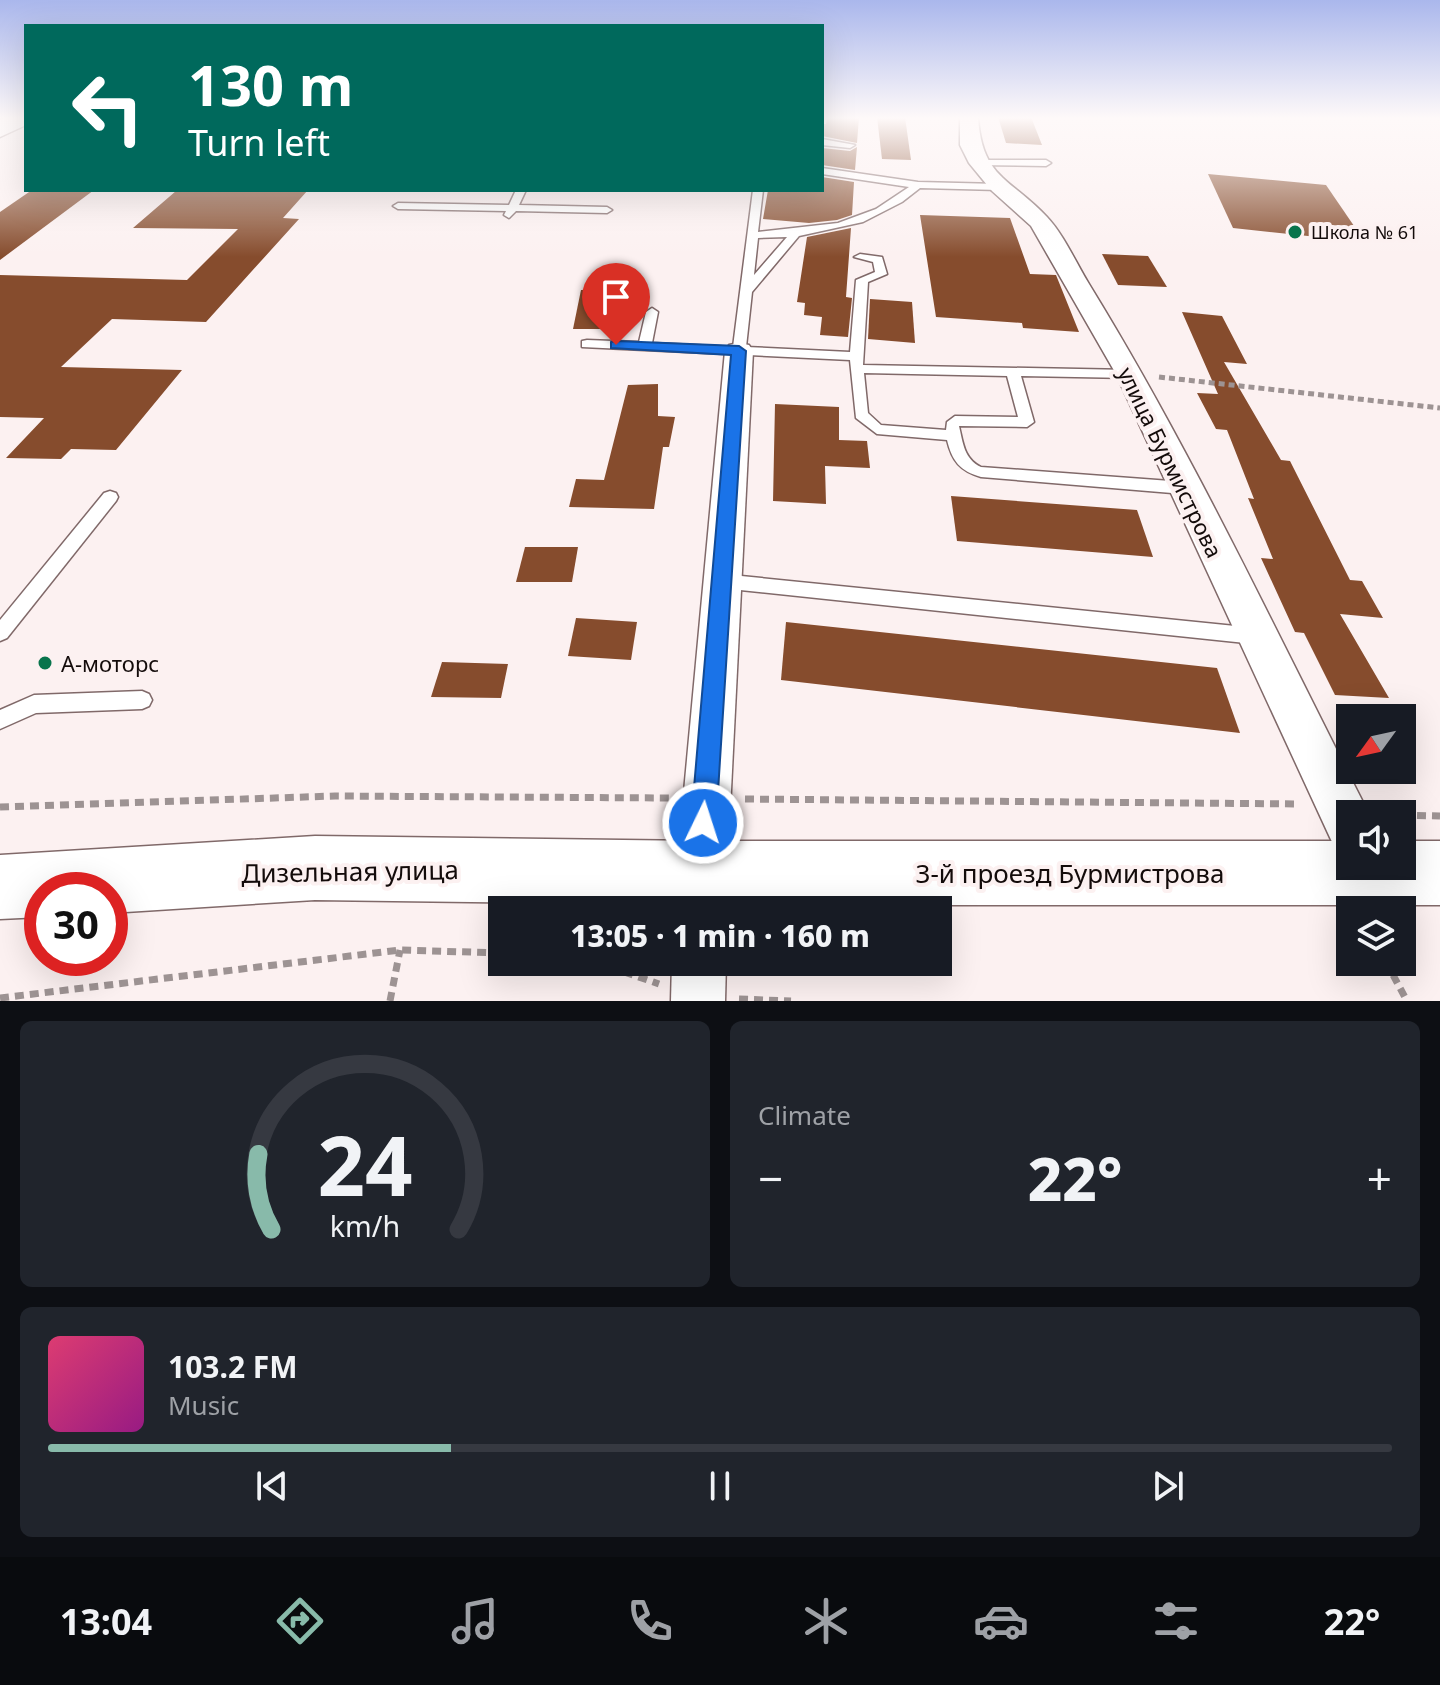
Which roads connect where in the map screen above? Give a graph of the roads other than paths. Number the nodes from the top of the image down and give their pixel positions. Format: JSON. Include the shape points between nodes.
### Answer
{"nodes":[{"id":1,"x":982,"y":164,"type":"edge"},
{"id":2,"x":1043,"y":164,"type":"edge"},
{"id":3,"x":824,"y":171,"type":"edge"},
{"id":4,"x":989,"y":175,"type":"junction"},
{"id":5,"x":918,"y":185,"type":"junction"},
{"id":6,"x":520,"y":192,"type":"edge"},
{"id":7,"x":758,"y":192,"type":"edge"},
{"id":8,"x":398,"y":206,"type":"dead end"},
{"id":9,"x":607,"y":210,"type":"dead end"},
{"id":10,"x":510,"y":212,"type":"junction"},
{"id":11,"x":799,"y":229,"type":"junction"},
{"id":12,"x":752,"y":235,"type":"junction"},
{"id":13,"x":860,"y":257,"type":"dead end"},
{"id":14,"x":745,"y":293,"type":"junction"},
{"id":15,"x":652,"y":312,"type":"dead end"},
{"id":16,"x":587,"y":344,"type":"dead end"},
{"id":17,"x":645,"y":346,"type":"junction"},
{"id":18,"x":739,"y":351,"type":"junction"},
{"id":19,"x":856,"y":363,"type":"junction"},
{"id":20,"x":1013,"y":372,"type":"junction"},
{"id":21,"x":1130,"y":374,"type":"junction"},
{"id":22,"x":954,"y":436,"type":"junction"},
{"id":23,"x":1184,"y":488,"type":"junction"},
{"id":24,"x":110,"y":497,"type":"dead end"},
{"id":25,"x":721,"y":581,"type":"junction"},
{"id":26,"x":0,"y":633,"type":"edge"},
{"id":27,"x":1255,"y":636,"type":"junction"},
{"id":28,"x":142,"y":700,"type":"dead end"},
{"id":29,"x":0,"y":720,"type":"edge"},
{"id":30,"x":1337,"y":800,"type":"edge"},
{"id":31,"x":1336,"y":857,"type":"edge"},
{"id":32,"x":1416,"y":867,"type":"edge"},
{"id":33,"x":1440,"y":873,"type":"edge"},
{"id":34,"x":0,"y":887,"type":"edge"},
{"id":35,"x":700,"y":892,"type":"edge"},
{"id":36,"x":699,"y":976,"type":"edge"},
{"id":37,"x":698,"y":1001,"type":"edge"}],
"edges":[{"from":1,"to":4,"type":"street"},
{"from":2,"to":4,"type":"lane"},
{"from":3,"to":5,"type":"lane"},
{"from":4,"to":5,"type":"lane"},
{"from":4,"to":21,"type":"street","name":"улица Бурмистрова","via":[[1040,222]]},
{"from":5,"to":11,"type":"lane","via":[[889,208],[862,220]]},
{"from":6,"to":10,"type":"lane"},
{"from":7,"to":12,"type":"lane"},
{"from":8,"to":10,"type":"lane"},
{"from":9,"to":10,"type":"lane"},
{"from":11,"to":12,"type":"lane"},
{"from":11,"to":14,"type":"lane"},
{"from":12,"to":14,"type":"lane"},
{"from":13,"to":19,"type":"lane","via":[[878,259],[881,274],[862,280]]},
{"from":14,"to":18,"type":"lane"},
{"from":15,"to":17,"type":"lane"},
{"from":16,"to":17,"type":"lane"},
{"from":17,"to":18,"type":"lane"},
{"from":18,"to":19,"type":"lane"},
{"from":18,"to":25,"type":"street"},
{"from":19,"to":20,"type":"lane"},
{"from":19,"to":22,"type":"lane","via":[[861,415],[867,423],[891,433]]},
{"from":20,"to":21,"type":"lane"},
{"from":20,"to":22,"type":"lane","via":[[1027,422],[958,420],[952,425]]},
{"from":21,"to":23,"type":"street","name":"улица Бурмистрова"},
{"from":22,"to":23,"type":"lane","via":[[960,461],[972,470]]},
{"from":23,"to":27,"type":"street","name":"улица Бурмистрова"},
{"from":24,"to":26,"type":"lane"},
{"from":25,"to":27,"type":"lane"},
{"from":25,"to":35,"type":"street"},
{"from":27,"to":30,"type":"street","name":"улица Бурмистрова"},
{"from":28,"to":29,"type":"lane","via":[[34,704]]},
{"from":31,"to":35,"type":"main road","name":"3-й проезд Бурмистрова"},
{"from":32,"to":33,"type":"main road","name":"3-й проезд Бурмистрова"},
{"from":34,"to":35,"type":"main road","name":"Дизельная улица","via":[[315,868]]},
{"from":36,"to":37,"type":"street"}]}
